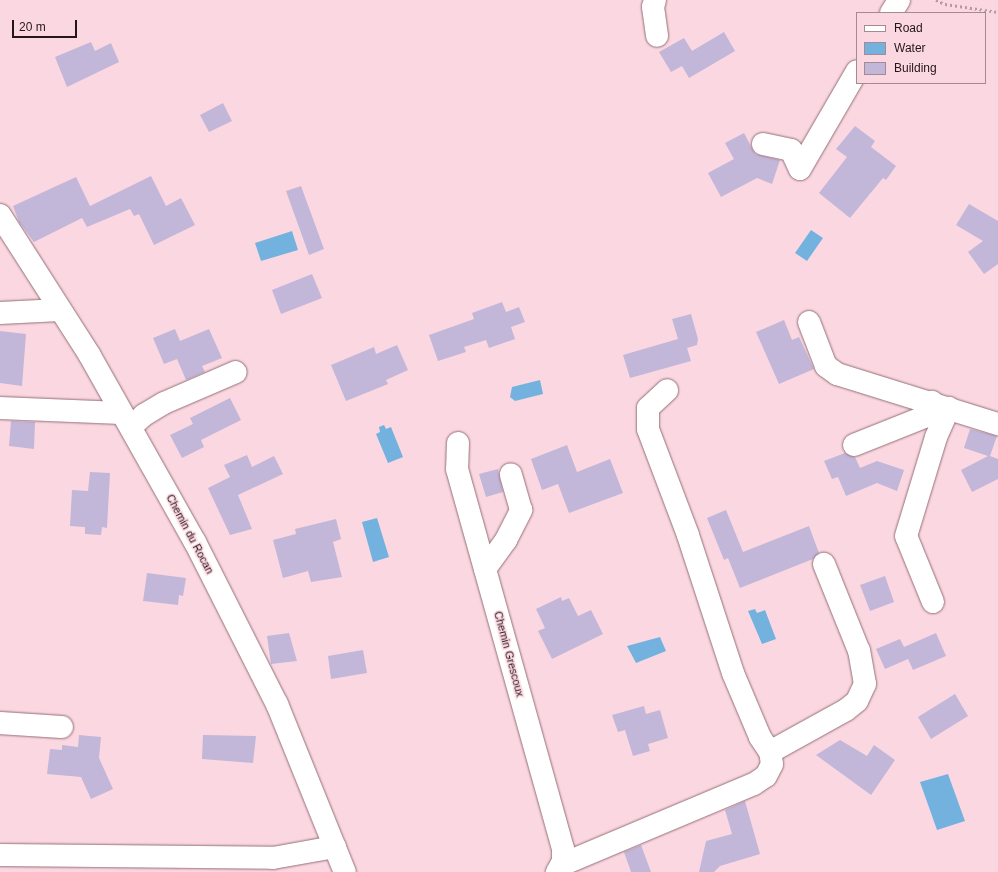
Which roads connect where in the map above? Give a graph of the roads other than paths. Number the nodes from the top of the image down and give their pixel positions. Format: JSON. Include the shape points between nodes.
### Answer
{"nodes":[{"id":1,"x":655,"y":0,"type":"edge"},
{"id":2,"x":899,"y":0,"type":"edge"},
{"id":3,"x":892,"y":12,"type":"edge"},
{"id":4,"x":657,"y":36,"type":"dead end"},
{"id":5,"x":856,"y":73,"type":"edge"},
{"id":6,"x":763,"y":144,"type":"dead end"},
{"id":7,"x":1,"y":223,"type":"edge"},
{"id":8,"x":60,"y":310,"type":"junction"},
{"id":9,"x":0,"y":313,"type":"edge"},
{"id":10,"x":809,"y":322,"type":"dead end"},
{"id":11,"x":236,"y":372,"type":"dead end"},
{"id":12,"x":667,"y":390,"type":"dead end"},
{"id":13,"x":940,"y":405,"type":"junction"},
{"id":14,"x":0,"y":408,"type":"edge"},
{"id":15,"x":126,"y":420,"type":"junction"},
{"id":16,"x":998,"y":424,"type":"edge"},
{"id":17,"x":458,"y":443,"type":"dead end"},
{"id":18,"x":854,"y":445,"type":"dead end"},
{"id":19,"x":511,"y":474,"type":"dead end"},
{"id":20,"x":824,"y":564,"type":"dead end"},
{"id":21,"x":485,"y":569,"type":"junction"},
{"id":22,"x":933,"y":602,"type":"dead end"},
{"id":23,"x":0,"y":723,"type":"edge"},
{"id":24,"x":62,"y":728,"type":"dead end"},
{"id":25,"x":770,"y":752,"type":"junction"},
{"id":26,"x":335,"y":847,"type":"junction"},
{"id":27,"x":0,"y":855,"type":"edge"},
{"id":28,"x":38,"y":864,"type":"edge"},
{"id":29,"x":559,"y":868,"type":"edge"},
{"id":30,"x":345,"y":872,"type":"edge"}],
"edges":[{"from":1,"to":4,"type":"street","via":[[653,7]]},
{"from":2,"to":3,"type":"street"},
{"from":5,"to":6,"type":"street","via":[[800,169],[791,150]]},
{"from":7,"to":8,"type":"street","name":"Chemin du Rocan"},
{"from":8,"to":9,"type":"street"},
{"from":8,"to":15,"type":"street","name":"Chemin du Rocan"},
{"from":10,"to":13,"type":"street","via":[[826,366],[837,374]]},
{"from":11,"to":15,"type":"street"},
{"from":12,"to":25,"type":"street","via":[[648,408],[648,429],[688,535],[733,673],[760,737]]},
{"from":13,"to":16,"type":"street"},
{"from":13,"to":18,"type":"street","via":[[927,416]]},
{"from":13,"to":22,"type":"street","via":[[936,437],[906,536]]},
{"from":14,"to":15,"type":"street"},
{"from":15,"to":26,"type":"street","name":"Chemin du Rocan","via":[[195,542],[277,704]]},
{"from":17,"to":21,"type":"street","name":"Chemin Grescoux","via":[[457,469]]},
{"from":19,"to":21,"type":"street","via":[[521,510],[506,540]]},
{"from":20,"to":25,"type":"street","via":[[859,651],[865,684],[857,701],[846,710]]},
{"from":21,"to":29,"type":"street","name":"Chemin Grescoux","via":[[563,849]]},
{"from":23,"to":24,"type":"street"},
{"from":25,"to":29,"type":"street","name":"Chemin Grescoux","via":[[772,764],[766,776],[754,784]]},
{"from":26,"to":28,"type":"street","via":[[273,858]]},
{"from":26,"to":30,"type":"street","name":"Chemin du Rocan"},
{"from":27,"to":28,"type":"street"}]}
